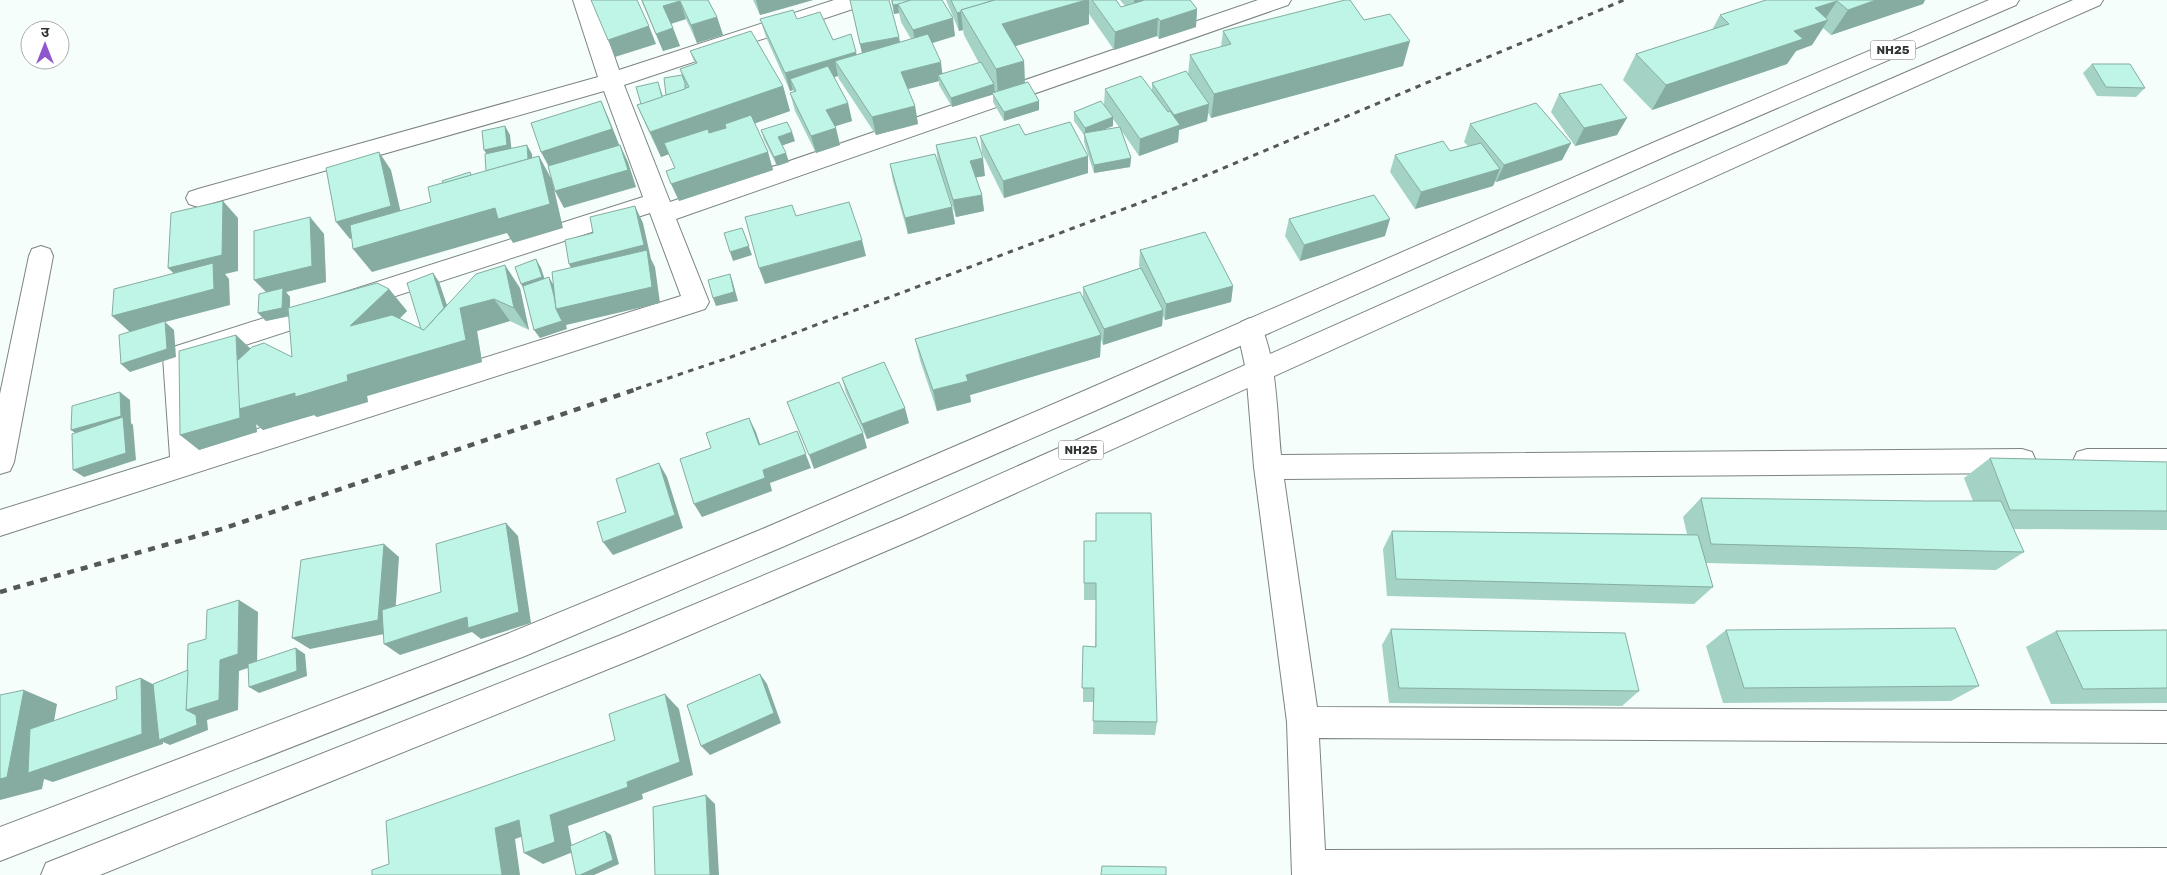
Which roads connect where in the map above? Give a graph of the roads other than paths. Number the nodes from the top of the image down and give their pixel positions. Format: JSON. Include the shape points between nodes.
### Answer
{"nodes":[{"id":1,"x":584,"y":0,"type":"edge"},
{"id":2,"x":857,"y":0,"type":"edge"},
{"id":3,"x":1280,"y":0,"type":"edge"},
{"id":4,"x":2008,"y":0,"type":"edge"},
{"id":5,"x":2092,"y":0,"type":"edge"},
{"id":6,"x":611,"y":81,"type":"junction"},
{"id":7,"x":198,"y":198,"type":"dead end"},
{"id":8,"x":659,"y":208,"type":"junction"},
{"id":9,"x":40,"y":256,"type":"dead end"},
{"id":10,"x":1250,"y":329,"type":"junction"},
{"id":11,"x":1259,"y":370,"type":"junction"},
{"id":12,"x":2167,"y":461,"type":"edge"},
{"id":13,"x":0,"y":462,"type":"edge"},
{"id":14,"x":184,"y":464,"type":"junction"},
{"id":15,"x":1268,"y":467,"type":"junction"},
{"id":16,"x":0,"y":523,"type":"edge"},
{"id":17,"x":1303,"y":722,"type":"junction"},
{"id":18,"x":2167,"y":727,"type":"edge"},
{"id":19,"x":0,"y":844,"type":"edge"},
{"id":20,"x":2167,"y":865,"type":"edge"},
{"id":21,"x":1309,"y":871,"type":"edge"},
{"id":22,"x":58,"y":875,"type":"edge"}],
"edges":[{"from":1,"to":6,"type":"street"},
{"from":2,"to":6,"type":"street"},
{"from":3,"to":8,"type":"street"},
{"from":4,"to":10,"type":"street","number":"NH25"},
{"from":5,"to":11,"type":"street","number":"NH25"},
{"from":6,"to":7,"type":"street"},
{"from":6,"to":8,"type":"street"},
{"from":8,"to":14,"type":"street","via":[[176,357]]},
{"from":8,"to":14,"type":"street","via":[[696,302]]},
{"from":9,"to":13,"type":"street"},
{"from":10,"to":11,"type":"street"},
{"from":10,"to":19,"type":"street","number":"NH25","via":[[770,539],[523,642]]},
{"from":11,"to":15,"type":"street"},
{"from":11,"to":22,"type":"street","number":"NH25","via":[[911,527],[632,645]]},
{"from":12,"to":15,"type":"street"},
{"from":14,"to":16,"type":"street"},
{"from":15,"to":17,"type":"street"},
{"from":17,"to":18,"type":"street"},
{"from":17,"to":21,"type":"street"},
{"from":20,"to":21,"type":"street"}]}
